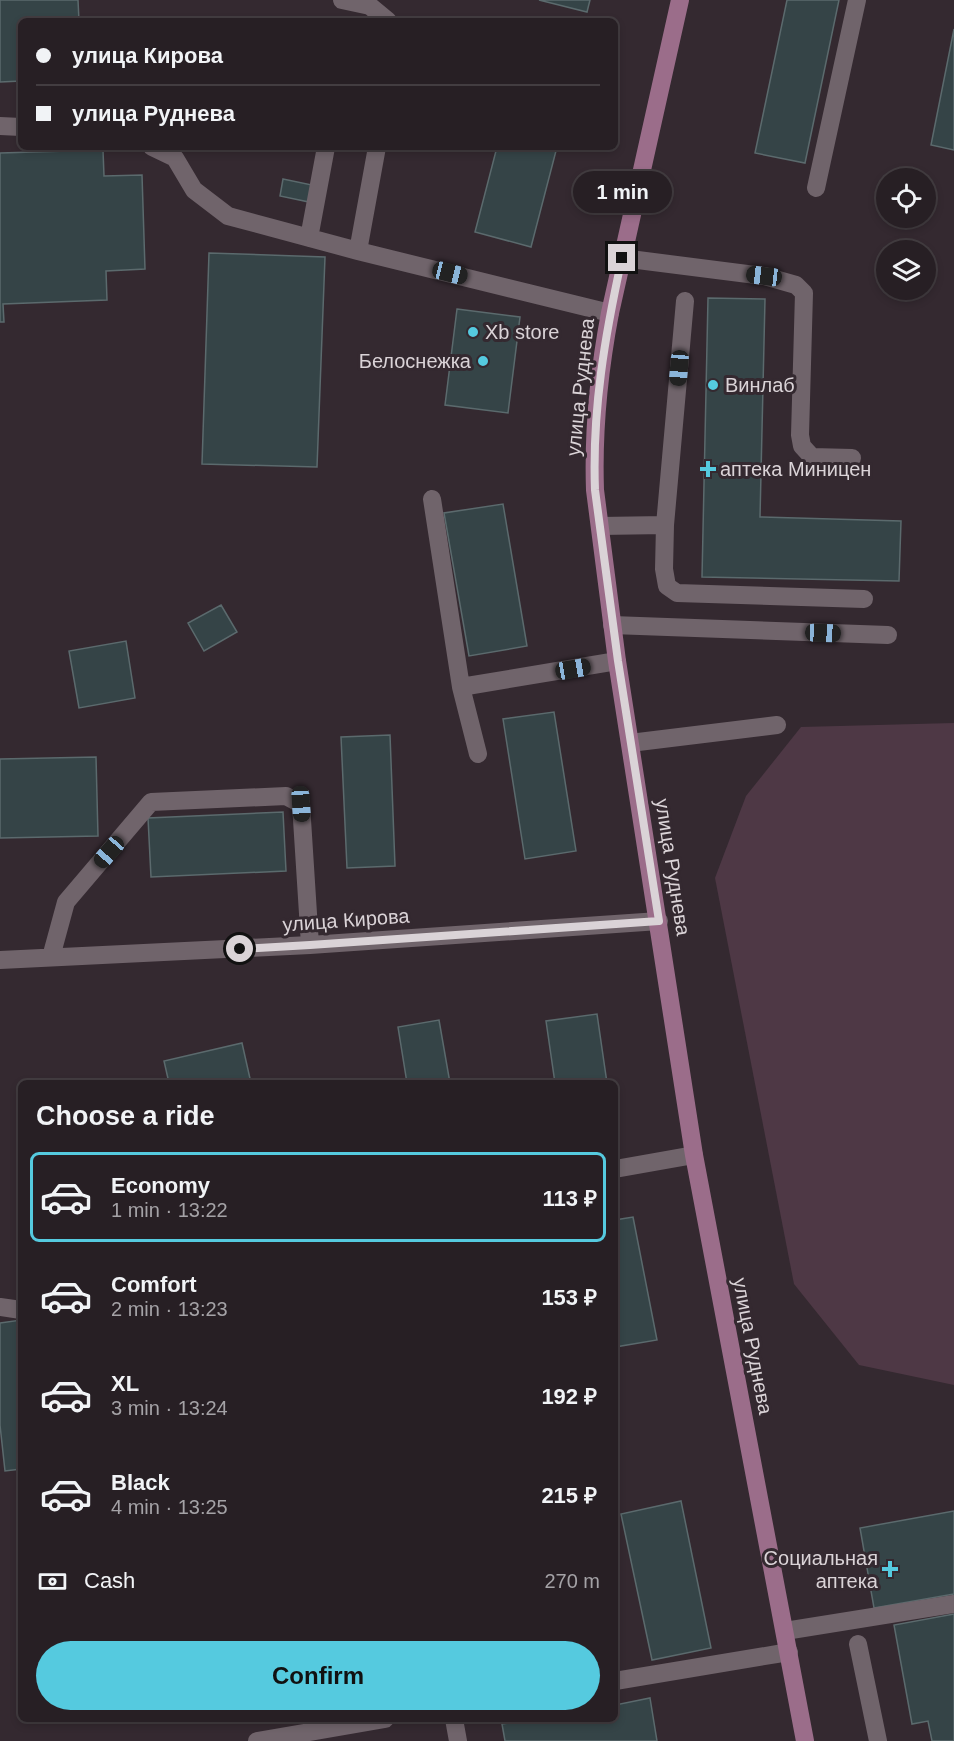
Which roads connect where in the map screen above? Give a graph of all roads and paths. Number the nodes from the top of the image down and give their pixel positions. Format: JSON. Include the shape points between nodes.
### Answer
{"nodes":[{"id":1,"x":342,"y":0,"type":"edge"},
{"id":2,"x":680,"y":0,"type":"edge"},
{"id":3,"x":857,"y":0,"type":"edge"},
{"id":4,"x":384,"y":18,"type":"edge"},
{"id":5,"x":0,"y":126,"type":"edge"},
{"id":6,"x":18,"y":127,"type":"edge"},
{"id":7,"x":158,"y":150,"type":"edge"},
{"id":8,"x":325,"y":150,"type":"edge"},
{"id":9,"x":376,"y":150,"type":"edge"},
{"id":10,"x":816,"y":188,"type":"dead end"},
{"id":11,"x":309,"y":238,"type":"junction"},
{"id":12,"x":358,"y":251,"type":"junction"},
{"id":13,"x":622,"y":258,"type":"junction"},
{"id":14,"x":685,"y":301,"type":"dead end"},
{"id":15,"x":610,"y":313,"type":"junction"},
{"id":16,"x":852,"y":458,"type":"dead end"},
{"id":17,"x":432,"y":499,"type":"dead end"},
{"id":18,"x":665,"y":525,"type":"junction"},
{"id":19,"x":600,"y":526,"type":"junction"},
{"id":20,"x":864,"y":600,"type":"dead end"},
{"id":21,"x":612,"y":625,"type":"junction"},
{"id":22,"x":888,"y":635,"type":"dead end"},
{"id":23,"x":618,"y":661,"type":"junction"},
{"id":24,"x":461,"y":687,"type":"junction"},
{"id":25,"x":777,"y":725,"type":"dead end"},
{"id":26,"x":630,"y":743,"type":"junction"},
{"id":27,"x":478,"y":754,"type":"dead end"},
{"id":28,"x":659,"y":921,"type":"junction"},
{"id":29,"x":310,"y":945,"type":"junction"},
{"id":30,"x":51,"y":957,"type":"junction"},
{"id":31,"x":0,"y":960,"type":"edge"},
{"id":32,"x":694,"y":1155,"type":"junction"},
{"id":33,"x":618,"y":1168,"type":"edge"},
{"id":34,"x":0,"y":1307,"type":"edge"},
{"id":35,"x":18,"y":1310,"type":"edge"},
{"id":36,"x":954,"y":1604,"type":"edge"},
{"id":37,"x":785,"y":1631,"type":"junction"},
{"id":38,"x":858,"y":1644,"type":"dead end"},
{"id":39,"x":789,"y":1652,"type":"junction"},
{"id":40,"x":618,"y":1680,"type":"edge"},
{"id":41,"x":368,"y":1722,"type":"edge"},
{"id":42,"x":455,"y":1722,"type":"edge"},
{"id":43,"x":257,"y":1741,"type":"edge"},
{"id":44,"x":458,"y":1741,"type":"edge"},
{"id":45,"x":805,"y":1741,"type":"edge"},
{"id":46,"x":878,"y":1741,"type":"edge"}],
"edges":[{"from":1,"to":4,"type":"street","via":[[370,6]]},
{"from":2,"to":13,"type":"main road","name":"улица Руднева"},
{"from":3,"to":10,"type":"street"},
{"from":5,"to":6,"type":"street"},
{"from":7,"to":11,"type":"street","via":[[175,158],[194,190],[228,216]]},
{"from":8,"to":11,"type":"street"},
{"from":9,"to":12,"type":"street"},
{"from":11,"to":12,"type":"street"},
{"from":12,"to":15,"type":"street"},
{"from":13,"to":15,"type":"main road","name":"улица Руднева"},
{"from":13,"to":16,"type":"street","via":[[764,276],[796,285],[804,293],[802,446],[812,457]]},
{"from":14,"to":18,"type":"street"},
{"from":15,"to":19,"type":"main road","name":"улица Руднева","via":[[600,376],[594,471]]},
{"from":17,"to":24,"type":"street"},
{"from":18,"to":19,"type":"street"},
{"from":18,"to":20,"type":"street","via":[[664,569],[668,585],[677,593]]},
{"from":19,"to":21,"type":"main road","name":"улица Руднева"},
{"from":21,"to":22,"type":"street"},
{"from":21,"to":23,"type":"main road","name":"улица Руднева"},
{"from":23,"to":24,"type":"street"},
{"from":23,"to":26,"type":"main road","name":"улица Руднева"},
{"from":24,"to":27,"type":"street"},
{"from":25,"to":26,"type":"street"},
{"from":26,"to":28,"type":"main road","name":"улица Руднева"},
{"from":28,"to":29,"type":"street","name":"улица Кирова"},
{"from":28,"to":32,"type":"main road","name":"улица Руднева"},
{"from":29,"to":30,"type":"street","name":"улица Кирова"},
{"from":29,"to":30,"type":"street","via":[[301,804],[286,796],[151,802],[66,902]]},
{"from":30,"to":31,"type":"street","name":"улица Кирова"},
{"from":32,"to":33,"type":"street"},
{"from":32,"to":37,"type":"main road","name":"улица Руднева"},
{"from":34,"to":35,"type":"street"},
{"from":36,"to":37,"type":"street"},
{"from":37,"to":39,"type":"main road","name":"улица Руднева"},
{"from":38,"to":46,"type":"street"},
{"from":39,"to":40,"type":"street"},
{"from":39,"to":45,"type":"main road","name":"улица Руднева"},
{"from":41,"to":43,"type":"street"},
{"from":42,"to":44,"type":"street"}]}
